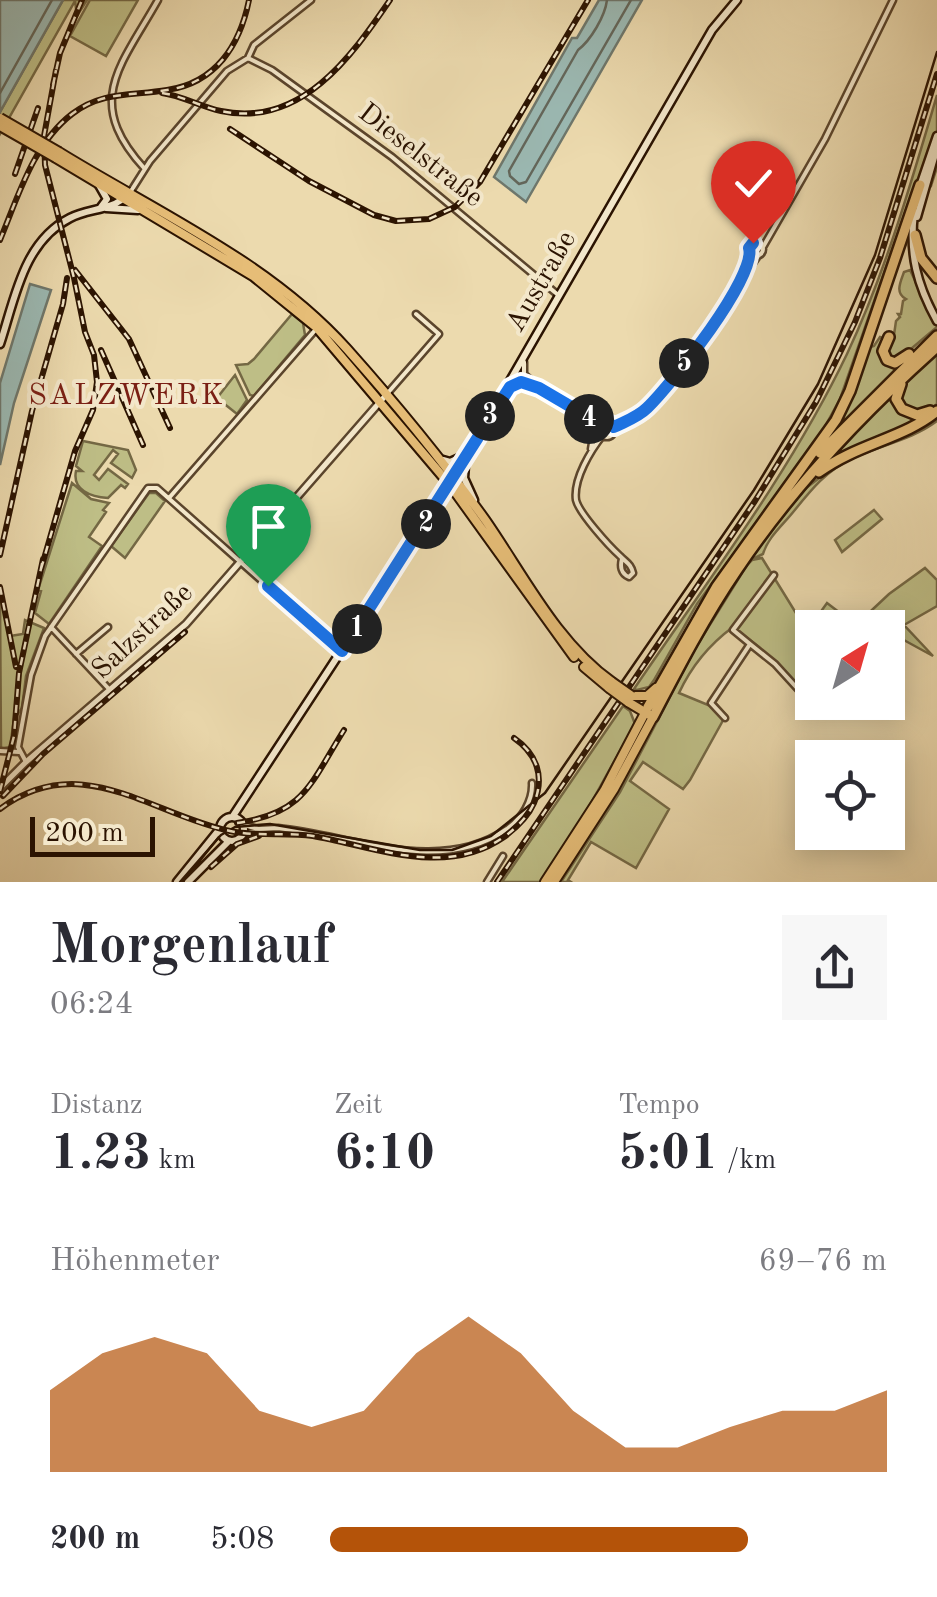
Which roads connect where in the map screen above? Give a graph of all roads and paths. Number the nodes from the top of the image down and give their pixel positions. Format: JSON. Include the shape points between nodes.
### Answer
{"nodes":[{"id":1,"x":158,"y":0,"type":"edge"},
{"id":2,"x":312,"y":0,"type":"edge"},
{"id":3,"x":737,"y":0,"type":"edge"},
{"id":4,"x":893,"y":0,"type":"edge"},
{"id":5,"x":248,"y":58,"type":"junction"},
{"id":6,"x":0,"y":122,"type":"edge"},
{"id":7,"x":937,"y":136,"type":"edge"},
{"id":8,"x":937,"y":148,"type":"edge"},
{"id":9,"x":57,"y":155,"type":"junction"},
{"id":10,"x":145,"y":169,"type":"junction"},
{"id":11,"x":98,"y":185,"type":"junction"},
{"id":12,"x":920,"y":185,"type":"junction"},
{"id":13,"x":125,"y":197,"type":"junction"},
{"id":14,"x":100,"y":209,"type":"junction"},
{"id":15,"x":142,"y":212,"type":"junction"},
{"id":16,"x":916,"y":235,"type":"junction"},
{"id":17,"x":761,"y":245,"type":"junction"},
{"id":18,"x":751,"y":254,"type":"junction"},
{"id":19,"x":758,"y":256,"type":"junction"},
{"id":20,"x":746,"y":274,"type":"junction"},
{"id":21,"x":935,"y":276,"type":"edge"},
{"id":22,"x":560,"y":296,"type":"junction"},
{"id":23,"x":416,"y":314,"type":"dead end"},
{"id":24,"x":937,"y":320,"type":"edge"},
{"id":25,"x":319,"y":325,"type":"junction"},
{"id":26,"x":889,"y":337,"type":"dead end"},
{"id":27,"x":936,"y":341,"type":"edge"},
{"id":28,"x":0,"y":344,"type":"edge"},
{"id":29,"x":526,"y":354,"type":"junction"},
{"id":30,"x":908,"y":373,"type":"junction"},
{"id":31,"x":515,"y":374,"type":"junction"},
{"id":32,"x":540,"y":389,"type":"junction"},
{"id":33,"x":383,"y":398,"type":"junction"},
{"id":34,"x":500,"y":400,"type":"junction"},
{"id":35,"x":937,"y":408,"type":"edge"},
{"id":36,"x":587,"y":417,"type":"junction"},
{"id":37,"x":602,"y":425,"type":"junction"},
{"id":38,"x":614,"y":427,"type":"junction"},
{"id":39,"x":602,"y":434,"type":"junction"},
{"id":40,"x":591,"y":449,"type":"junction"},
{"id":41,"x":467,"y":456,"type":"junction"},
{"id":42,"x":440,"y":459,"type":"junction"},
{"id":43,"x":452,"y":482,"type":"junction"},
{"id":44,"x":789,"y":489,"type":"junction"},
{"id":45,"x":169,"y":498,"type":"junction"},
{"id":46,"x":789,"y":502,"type":"junction"},
{"id":47,"x":464,"y":504,"type":"junction"},
{"id":48,"x":437,"y":507,"type":"junction"},
{"id":49,"x":487,"y":523,"type":"junction"},
{"id":50,"x":622,"y":558,"type":"dead end"},
{"id":51,"x":240,"y":562,"type":"junction"},
{"id":52,"x":774,"y":575,"type":"dead end"},
{"id":53,"x":51,"y":627,"type":"junction"},
{"id":54,"x":108,"y":628,"type":"dead end"},
{"id":55,"x":750,"y":644,"type":"junction"},
{"id":56,"x":342,"y":651,"type":"junction"},
{"id":57,"x":76,"y":654,"type":"junction"},
{"id":58,"x":610,"y":685,"type":"junction"},
{"id":59,"x":659,"y":685,"type":"junction"},
{"id":60,"x":795,"y":686,"type":"edge"},
{"id":61,"x":110,"y":690,"type":"junction"},
{"id":62,"x":630,"y":698,"type":"junction"},
{"id":63,"x":651,"y":712,"type":"junction"},
{"id":64,"x":725,"y":718,"type":"dead end"},
{"id":65,"x":0,"y":751,"type":"edge"},
{"id":66,"x":19,"y":752,"type":"junction"},
{"id":67,"x":26,"y":762,"type":"junction"},
{"id":68,"x":532,"y":782,"type":"dead end"},
{"id":69,"x":0,"y":788,"type":"edge"},
{"id":70,"x":239,"y":820,"type":"junction"},
{"id":71,"x":258,"y":829,"type":"junction"},
{"id":72,"x":220,"y":830,"type":"junction"},
{"id":73,"x":243,"y":835,"type":"junction"},
{"id":74,"x":228,"y":841,"type":"junction"},
{"id":75,"x":503,"y":856,"type":"dead end"},
{"id":76,"x":177,"y":882,"type":"edge"},
{"id":77,"x":188,"y":882,"type":"edge"},
{"id":78,"x":487,"y":882,"type":"edge"},
{"id":79,"x":546,"y":882,"type":"edge"},
{"id":80,"x":554,"y":882,"type":"edge"}],
"edges":[{"from":1,"to":10,"type":"street","via":[[110,92],[114,124]]},
{"from":2,"to":5,"type":"street","via":[[254,45]]},
{"from":3,"to":22,"type":"main road","name":"Austraße","via":[[712,30]]},
{"from":4,"to":17,"type":"street","via":[[836,118]]},
{"from":5,"to":10,"type":"street","via":[[220,77]]},
{"from":5,"to":22,"type":"street","name":"Dieselstraße","via":[[350,125]]},
{"from":6,"to":9,"type":"main road","bridge":true},
{"from":7,"to":12,"type":"main road"},
{"from":8,"to":16,"type":"main road"},
{"from":9,"to":11,"type":"main road"},
{"from":9,"to":13,"type":"main road"},
{"from":10,"to":13,"type":"street"},
{"from":11,"to":13,"type":"main road"},
{"from":11,"to":14,"type":"main road","via":[[107,198]]},
{"from":12,"to":24,"type":"main road","via":[[913,263]]},
{"from":12,"to":44,"type":"highway","via":[[850,391]]},
{"from":13,"to":14,"type":"main road"},
{"from":13,"to":15,"type":"main road"},
{"from":13,"to":25,"type":"main road","via":[[250,266]]},
{"from":14,"to":15,"type":"main road"},
{"from":14,"to":28,"type":"main road","via":[[69,218],[38,245]]},
{"from":15,"to":25,"type":"main road","via":[[253,276]]},
{"from":16,"to":21,"type":"highway","via":[[921,258]]},
{"from":16,"to":24,"type":"main road","via":[[920,276]]},
{"from":17,"to":18,"type":"street","via":[[750,246]]},
{"from":17,"to":19,"type":"street"},
{"from":18,"to":19,"type":"street"},
{"from":18,"to":20,"type":"street"},
{"from":19,"to":20,"type":"street"},
{"from":20,"to":38,"type":"street","via":[[652,402]]},
{"from":22,"to":29,"type":"main road","name":"Austraße"},
{"from":23,"to":33,"type":"street","name":"Salzstraße","via":[[438,334]]},
{"from":25,"to":33,"type":"main road"},
{"from":25,"to":45,"type":"street"},
{"from":26,"to":27,"type":"highway","via":[[884,356],[895,363]]},
{"from":27,"to":30,"type":"highway"},
{"from":27,"to":44,"type":"highway","via":[[872,398]]},
{"from":29,"to":31,"type":"main road","name":"Austraße"},
{"from":29,"to":32,"type":"street","via":[[524,374]]},
{"from":30,"to":35,"type":"highway","via":[[897,393],[902,409],[917,416]]},
{"from":30,"to":46,"type":"highway"},
{"from":31,"to":32,"type":"street"},
{"from":31,"to":34,"type":"main road","name":"Austraße"},
{"from":32,"to":34,"type":"street","via":[[516,384]]},
{"from":32,"to":36,"type":"street"},
{"from":33,"to":42,"type":"main road"},
{"from":33,"to":43,"type":"main road"},
{"from":33,"to":51,"type":"street","name":"Salzstraße"},
{"from":34,"to":41,"type":"main road","name":"Austraße"},
{"from":35,"to":46,"type":"highway","via":[[919,424],[834,461]]},
{"from":36,"to":37,"type":"street"},
{"from":36,"to":40,"type":"street","via":[[594,431]]},
{"from":37,"to":38,"type":"street"},
{"from":37,"to":39,"type":"street"},
{"from":38,"to":39,"type":"street","via":[[610,436]]},
{"from":39,"to":40,"type":"street"},
{"from":40,"to":50,"type":"street","via":[[577,504]]},
{"from":41,"to":42,"type":"main road"},
{"from":41,"to":43,"type":"main road","name":"Austraße"},
{"from":41,"to":49,"type":"main road","via":[[466,486]]},
{"from":42,"to":43,"type":"main road"},
{"from":43,"to":47,"type":"main road"},
{"from":43,"to":48,"type":"main road","name":"Austraße"},
{"from":43,"to":49,"type":"main road"},
{"from":44,"to":59,"type":"highway","via":[[717,586]]},
{"from":45,"to":51,"type":"street"},
{"from":45,"to":53,"type":"street","via":[[152,487],[144,492]]},
{"from":46,"to":63,"type":"highway","via":[[736,571]]},
{"from":47,"to":48,"type":"main road","via":[[448,499]]},
{"from":47,"to":58,"type":"main road","via":[[567,648]]},
{"from":48,"to":56,"type":"main road","name":"Austraße"},
{"from":49,"to":58,"type":"main road","via":[[575,650]]},
{"from":51,"to":56,"type":"street"},
{"from":51,"to":61,"type":"street","name":"Salzstraße","via":[[186,624]]},
{"from":52,"to":55,"type":"street","via":[[733,630]]},
{"from":53,"to":57,"type":"street"},
{"from":53,"to":66,"type":"street","via":[[31,675]]},
{"from":54,"to":57,"type":"street"},
{"from":55,"to":60,"type":"street"},
{"from":55,"to":64,"type":"street","via":[[710,704]]},
{"from":56,"to":70,"type":"main road","name":"Austraße"},
{"from":57,"to":61,"type":"street"},
{"from":58,"to":62,"type":"main road","bridge":true},
{"from":59,"to":62,"type":"main road"},
{"from":59,"to":63,"type":"highway"},
{"from":61,"to":67,"type":"street","name":"Salzstraße"},
{"from":62,"to":63,"type":"main road"},
{"from":63,"to":79,"type":"main road"},
{"from":63,"to":80,"type":"main road","via":[[614,790]]},
{"from":65,"to":66,"type":"street"},
{"from":66,"to":67,"type":"street"},
{"from":67,"to":69,"type":"street","name":"Salzstraße"},
{"from":68,"to":71,"type":"street","via":[[514,824],[453,852]]},
{"from":70,"to":71,"type":"street"},
{"from":70,"to":72,"type":"main road","name":"Austraße","via":[[224,820]]},
{"from":70,"to":73,"type":"main road"},
{"from":71,"to":73,"type":"street"},
{"from":72,"to":74,"type":"main road"},
{"from":72,"to":76,"type":"main road","name":"Austraße"},
{"from":73,"to":74,"type":"main road"},
{"from":74,"to":77,"type":"main road"},
{"from":75,"to":78,"type":"street"}]}
